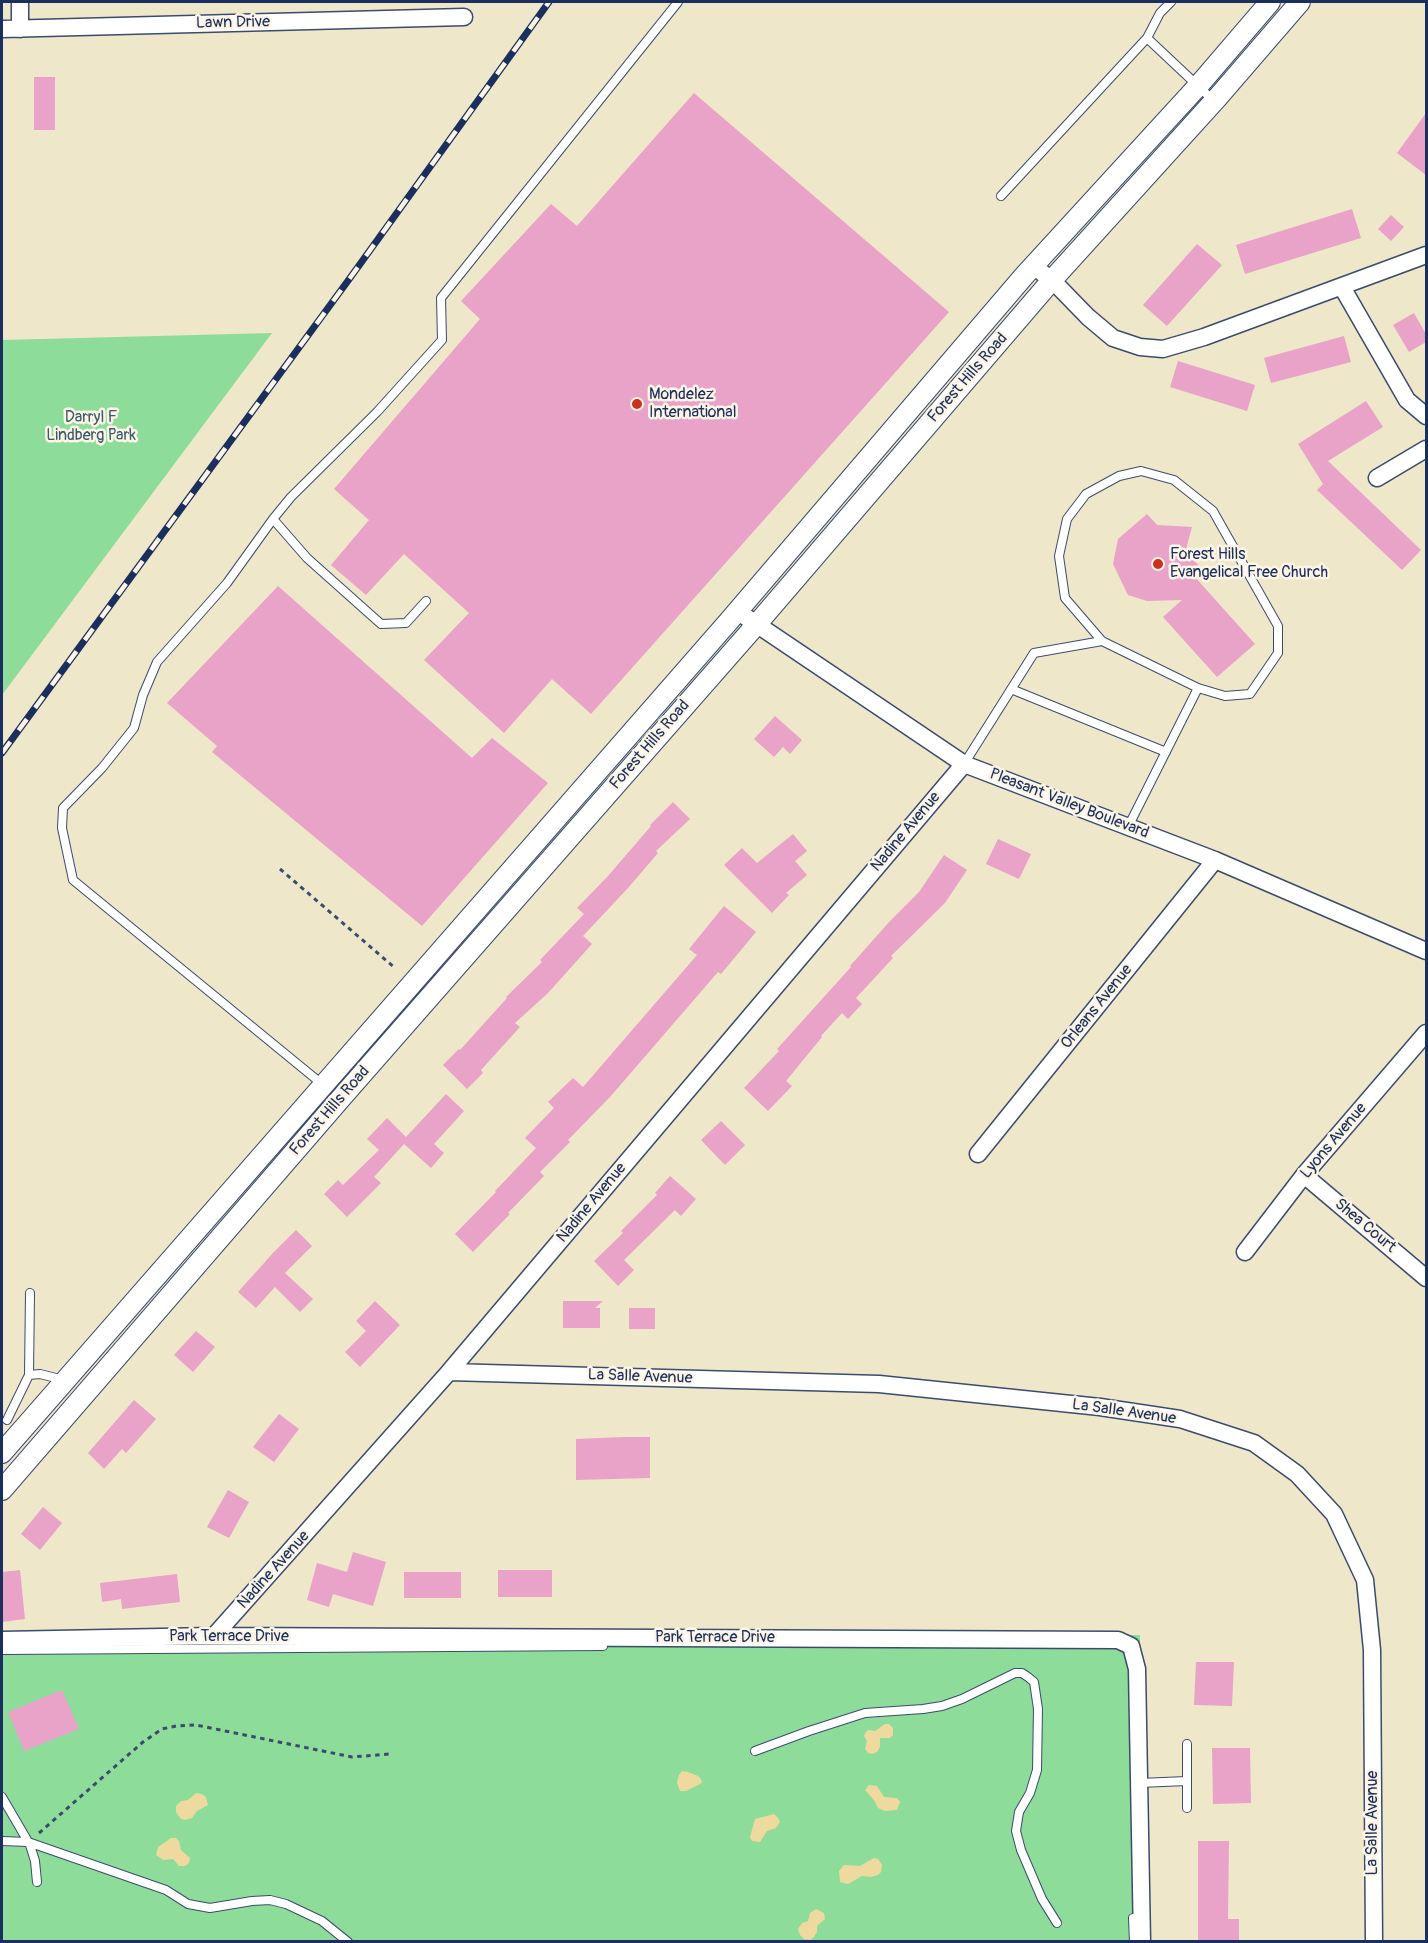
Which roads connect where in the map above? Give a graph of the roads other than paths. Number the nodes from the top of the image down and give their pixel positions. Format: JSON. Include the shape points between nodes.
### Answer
{"nodes":[{"id":1,"x":20,"y":2,"type":"edge"},
{"id":2,"x":678,"y":2,"type":"edge"},
{"id":3,"x":1171,"y":2,"type":"edge"},
{"id":4,"x":1270,"y":2,"type":"edge"},
{"id":5,"x":1300,"y":2,"type":"edge"},
{"id":6,"x":464,"y":17,"type":"dead end"},
{"id":7,"x":2,"y":29,"type":"edge"},
{"id":8,"x":21,"y":29,"type":"junction"},
{"id":9,"x":1147,"y":38,"type":"junction"},
{"id":10,"x":1198,"y":86,"type":"junction"},
{"id":11,"x":1214,"y":101,"type":"junction"},
{"id":12,"x":1001,"y":196,"type":"dead end"},
{"id":13,"x":1426,"y":255,"type":"edge"},
{"id":14,"x":1033,"y":266,"type":"junction"},
{"id":15,"x":1052,"y":280,"type":"junction"},
{"id":16,"x":1342,"y":287,"type":"junction"},
{"id":17,"x":1426,"y":416,"type":"edge"},
{"id":18,"x":1426,"y":449,"type":"edge"},
{"id":19,"x":1377,"y":478,"type":"dead end"},
{"id":20,"x":273,"y":519,"type":"junction"},
{"id":21,"x":426,"y":601,"type":"dead end"},
{"id":22,"x":737,"y":611,"type":"junction"},
{"id":23,"x":756,"y":625,"type":"junction"},
{"id":24,"x":1102,"y":641,"type":"junction"},
{"id":25,"x":1198,"y":688,"type":"junction"},
{"id":26,"x":1011,"y":689,"type":"junction"},
{"id":27,"x":1166,"y":752,"type":"junction"},
{"id":28,"x":964,"y":764,"type":"junction"},
{"id":29,"x":1128,"y":827,"type":"junction"},
{"id":30,"x":1215,"y":860,"type":"junction"},
{"id":31,"x":1426,"y":951,"type":"edge"},
{"id":32,"x":1426,"y":1033,"type":"edge"},
{"id":33,"x":322,"y":1084,"type":"junction"},
{"id":34,"x":342,"y":1097,"type":"junction"},
{"id":35,"x":978,"y":1154,"type":"dead end"},
{"id":36,"x":1304,"y":1175,"type":"junction"},
{"id":37,"x":1245,"y":1252,"type":"dead end"},
{"id":38,"x":1426,"y":1278,"type":"edge"},
{"id":39,"x":30,"y":1293,"type":"dead end"},
{"id":40,"x":449,"y":1372,"type":"junction"},
{"id":41,"x":29,"y":1375,"type":"junction"},
{"id":42,"x":65,"y":1380,"type":"junction"},
{"id":43,"x":86,"y":1392,"type":"junction"},
{"id":44,"x":4,"y":1420,"type":"edge"},
{"id":45,"x":30,"y":1420,"type":"junction"},
{"id":46,"x":2,"y":1453,"type":"edge"},
{"id":47,"x":2,"y":1490,"type":"edge"},
{"id":48,"x":214,"y":1636,"type":"junction"},
{"id":49,"x":2,"y":1640,"type":"edge"},
{"id":50,"x":2,"y":1650,"type":"edge"},
{"id":51,"x":1187,"y":1744,"type":"dead end"},
{"id":52,"x":755,"y":1751,"type":"dead end"},
{"id":53,"x":1187,"y":1781,"type":"junction"},
{"id":54,"x":1139,"y":1783,"type":"junction"},
{"id":55,"x":2,"y":1797,"type":"edge"},
{"id":56,"x":1187,"y":1808,"type":"dead end"},
{"id":57,"x":2,"y":1841,"type":"edge"},
{"id":58,"x":28,"y":1842,"type":"junction"},
{"id":59,"x":37,"y":1882,"type":"dead end"},
{"id":60,"x":1057,"y":1923,"type":"dead end"},
{"id":61,"x":348,"y":1941,"type":"edge"},
{"id":62,"x":1134,"y":1941,"type":"edge"},
{"id":63,"x":1142,"y":1941,"type":"edge"},
{"id":64,"x":1374,"y":1941,"type":"edge"}],
"edges":[{"from":1,"to":8,"type":"street"},
{"from":2,"to":20,"type":"lane","via":[[441,298],[442,340]]},
{"from":3,"to":9,"type":"lane","via":[[1160,13]]},
{"from":4,"to":10,"type":"street","name":"Forest Hills Road"},
{"from":5,"to":11,"type":"street","name":"Forest Hills Road"},
{"from":6,"to":8,"type":"street","name":"Lawn Drive"},
{"from":7,"to":8,"type":"street","name":"Lawn Drive"},
{"from":9,"to":10,"type":"lane"},
{"from":9,"to":12,"type":"lane"},
{"from":10,"to":11,"type":"lane"},
{"from":10,"to":14,"type":"street","name":"Forest Hills Road"},
{"from":11,"to":15,"type":"street","name":"Forest Hills Road"},
{"from":13,"to":16,"type":"street"},
{"from":14,"to":15,"type":"street"},
{"from":14,"to":22,"type":"street","name":"Forest Hills Road"},
{"from":15,"to":16,"type":"street","via":[[1113,338],[1140,347],[1163,348]]},
{"from":15,"to":23,"type":"street","name":"Forest Hills Road"},
{"from":16,"to":17,"type":"street","via":[[1407,400]]},
{"from":18,"to":19,"type":"street"},
{"from":20,"to":21,"type":"lane","via":[[307,558],[381,624],[405,623]]},
{"from":20,"to":33,"type":"lane","via":[[227,583],[158,662],[142,695],[134,728],[63,808],[62,828],[73,880]]},
{"from":22,"to":23,"type":"street","name":"Pleasant Valley Boulevard"},
{"from":22,"to":33,"type":"street","name":"Forest Hills Road"},
{"from":23,"to":28,"type":"street","name":"Pleasant Valley Boulevard"},
{"from":23,"to":34,"type":"street","name":"Forest Hills Road"},
{"from":24,"to":25,"type":"lane"},
{"from":24,"to":25,"type":"lane","via":[[1065,598],[1059,556],[1067,519],[1086,494],[1119,477],[1141,471],[1174,480],[1213,511],[1278,626],[1278,653],[1250,694],[1225,696]]},
{"from":24,"to":26,"type":"lane","via":[[1034,653]]},
{"from":25,"to":27,"type":"lane"},
{"from":26,"to":27,"type":"lane"},
{"from":26,"to":28,"type":"lane"},
{"from":27,"to":29,"type":"lane"},
{"from":28,"to":29,"type":"street","name":"Pleasant Valley Boulevard"},
{"from":28,"to":40,"type":"street","name":"Nadine Avenue"},
{"from":29,"to":30,"type":"street","name":"Pleasant Valley Boulevard"},
{"from":30,"to":31,"type":"street","name":"Pleasant Valley Boulevard"},
{"from":30,"to":35,"type":"street","name":"Orleans Avenue"},
{"from":32,"to":36,"type":"street","name":"Lyons Avenue"},
{"from":33,"to":34,"type":"street"},
{"from":33,"to":42,"type":"street","name":"Forest Hills Road"},
{"from":34,"to":43,"type":"street","name":"Forest Hills Road"},
{"from":36,"to":37,"type":"street","name":"Lyons Avenue"},
{"from":36,"to":38,"type":"street","name":"Shea Court"},
{"from":39,"to":41,"type":"lane"},
{"from":40,"to":48,"type":"street","name":"Nadine Avenue"},
{"from":40,"to":64,"type":"street","name":"La Salle Avenue","via":[[879,1384],[1169,1417],[1254,1443],[1297,1474],[1334,1515],[1365,1580],[1372,1650]]},
{"from":41,"to":42,"type":"lane"},
{"from":41,"to":44,"type":"lane"},
{"from":42,"to":43,"type":"street"},
{"from":42,"to":45,"type":"street","name":"Forest Hills Road"},
{"from":43,"to":47,"type":"street","name":"Forest Hills Road"},
{"from":44,"to":45,"type":"lane"},
{"from":45,"to":46,"type":"street","name":"Forest Hills Road"},
{"from":48,"to":49,"type":"street","name":"Park Terrace Drive"},
{"from":48,"to":54,"type":"street","name":"Park Terrace Drive","via":[[1118,1640],[1131,1646],[1137,1669]]},
{"from":50,"to":62,"type":"lane","via":[[1116,1643],[1127,1648],[1131,1660]]},
{"from":51,"to":53,"type":"lane"},
{"from":52,"to":60,"type":"lane","via":[[865,1713],[942,1706],[1004,1677],[1022,1673],[1034,1682],[1039,1741],[1037,1770],[1019,1812],[1016,1831],[1042,1899]]},
{"from":53,"to":54,"type":"lane"},
{"from":53,"to":56,"type":"lane"},
{"from":54,"to":63,"type":"street","name":"Park Terrace Drive"},
{"from":55,"to":58,"type":"lane"},
{"from":57,"to":58,"type":"lane"},
{"from":58,"to":59,"type":"lane"},
{"from":58,"to":61,"type":"lane","via":[[166,1890],[188,1904],[210,1908],[270,1900],[286,1904],[322,1921]]}]}
